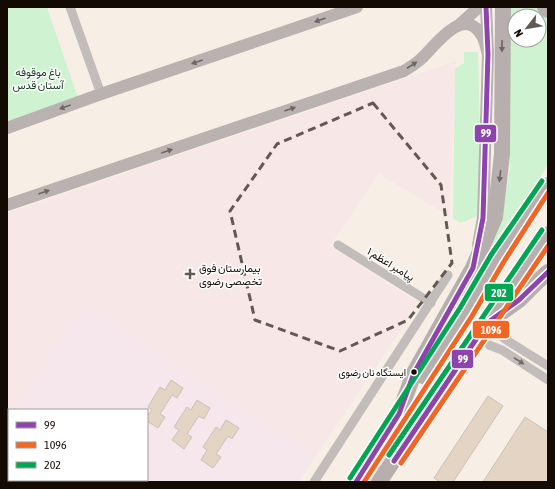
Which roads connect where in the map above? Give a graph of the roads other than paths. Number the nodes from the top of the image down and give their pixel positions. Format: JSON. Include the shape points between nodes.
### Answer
{"nodes":[{"id":1,"x":70,"y":7,"type":"edge"},
{"id":2,"x":357,"y":7,"type":"edge"},
{"id":3,"x":479,"y":7,"type":"edge"},
{"id":4,"x":486,"y":7,"type":"edge"},
{"id":5,"x":502,"y":7,"type":"edge"},
{"id":6,"x":546,"y":7,"type":"edge"},
{"id":7,"x":548,"y":10,"type":"edge"},
{"id":8,"x":460,"y":24,"type":"junction"},
{"id":9,"x":488,"y":54,"type":"junction"},
{"id":10,"x":101,"y":94,"type":"junction"},
{"id":11,"x":7,"y":128,"type":"edge"},
{"id":12,"x":548,"y":178,"type":"edge"},
{"id":13,"x":548,"y":185,"type":"edge"},
{"id":14,"x":538,"y":199,"type":"junction"},
{"id":15,"x":7,"y":205,"type":"edge"},
{"id":16,"x":548,"y":234,"type":"edge"},
{"id":17,"x":338,"y":245,"type":"dead end"},
{"id":18,"x":473,"y":268,"type":"junction"},
{"id":19,"x":548,"y":272,"type":"edge"},
{"id":20,"x":448,"y":275,"type":"dead end"},
{"id":21,"x":430,"y":303,"type":"junction"},
{"id":22,"x":492,"y":328,"type":"junction"},
{"id":23,"x":489,"y":345,"type":"dead end"},
{"id":24,"x":546,"y":365,"type":"edge"},
{"id":25,"x":536,"y":374,"type":"junction"},
{"id":26,"x":548,"y":380,"type":"edge"},
{"id":27,"x":399,"y":414,"type":"junction"},
{"id":28,"x":314,"y":482,"type":"edge"},
{"id":29,"x":356,"y":482,"type":"edge"},
{"id":30,"x":380,"y":482,"type":"edge"}],
"edges":[{"from":1,"to":10,"type":"street"},
{"from":2,"to":10,"type":"street","one_way":true},
{"from":3,"to":8,"type":"street"},
{"from":4,"to":9,"type":"street"},
{"from":5,"to":18,"type":"highway","one_way":true,"via":[[502,154],[495,217]]},
{"from":6,"to":7,"type":"highway"},
{"from":8,"to":9,"type":"street","via":[[470,24],[476,28],[482,36]]},
{"from":15,"to":8,"type":"street","one_way":true,"via":[[404,70],[414,65],[449,30]]},
{"from":9,"to":18,"type":"street","via":[[483,218]]},
{"from":10,"to":11,"type":"street","one_way":true},
{"from":12,"to":14,"type":"highway"},
{"from":13,"to":14,"type":"highway"},
{"from":14,"to":27,"type":"highway"},
{"from":16,"to":22,"type":"highway"},
{"from":17,"to":21,"type":"street","name":"پیامبر اعظم ۱"},
{"from":18,"to":27,"type":"highway","via":[[414,372]]},
{"from":19,"to":22,"type":"highway"},
{"from":20,"to":21,"type":"street"},
{"from":21,"to":28,"type":"street"},
{"from":22,"to":24,"type":"street"},
{"from":22,"to":30,"type":"highway"},
{"from":23,"to":25,"type":"street","one_way":true,"via":[[502,350]]},
{"from":24,"to":25,"type":"street"},
{"from":25,"to":26,"type":"street"},
{"from":27,"to":29,"type":"highway"}]}
